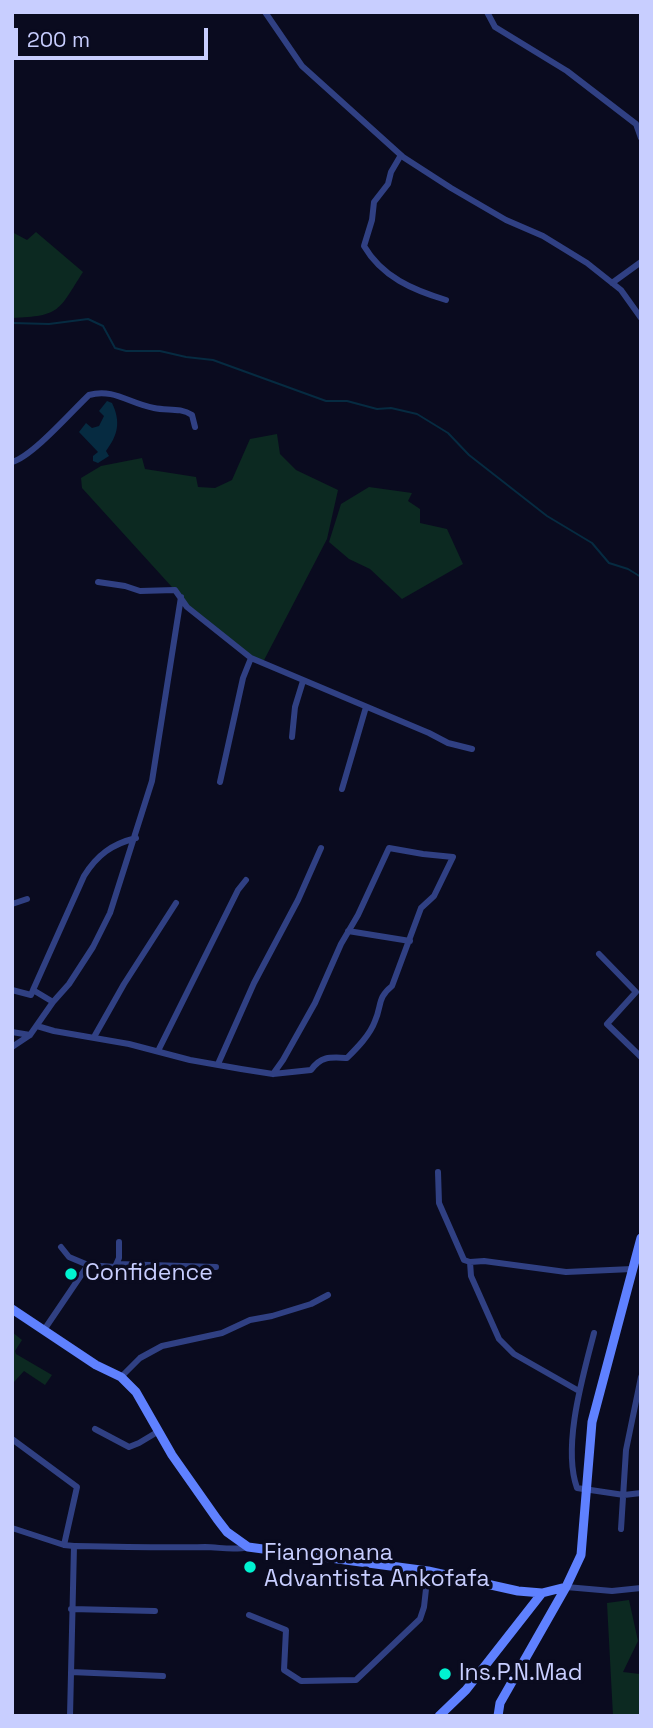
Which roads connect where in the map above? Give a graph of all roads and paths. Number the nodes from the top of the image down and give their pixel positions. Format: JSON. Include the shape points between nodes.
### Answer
{"nodes":[{"id":1,"x":265,"y":12,"type":"edge"},
{"id":2,"x":487,"y":12,"type":"edge"},
{"id":3,"x":641,"y":138,"type":"edge"},
{"id":4,"x":401,"y":155,"type":"junction"},
{"id":5,"x":641,"y":262,"type":"edge"},
{"id":6,"x":611,"y":283,"type":"junction"},
{"id":7,"x":446,"y":300,"type":"dead end"},
{"id":8,"x":641,"y":317,"type":"edge"},
{"id":9,"x":195,"y":428,"type":"dead end"},
{"id":10,"x":12,"y":463,"type":"edge"},
{"id":11,"x":98,"y":582,"type":"dead end"},
{"id":12,"x":181,"y":597,"type":"junction"},
{"id":13,"x":251,"y":658,"type":"junction"},
{"id":14,"x":303,"y":681,"type":"junction"},
{"id":15,"x":366,"y":707,"type":"junction"},
{"id":16,"x":292,"y":737,"type":"dead end"},
{"id":17,"x":472,"y":749,"type":"dead end"},
{"id":18,"x":220,"y":782,"type":"dead end"},
{"id":19,"x":342,"y":789,"type":"dead end"},
{"id":20,"x":136,"y":838,"type":"junction"},
{"id":21,"x":321,"y":848,"type":"dead end"},
{"id":22,"x":246,"y":880,"type":"dead end"},
{"id":23,"x":27,"y":899,"type":"dead end"},
{"id":24,"x":176,"y":903,"type":"dead end"},
{"id":25,"x":12,"y":904,"type":"edge"},
{"id":26,"x":348,"y":931,"type":"junction"},
{"id":27,"x":410,"y":942,"type":"junction"},
{"id":28,"x":600,"y":954,"type":"dead end"},
{"id":29,"x":12,"y":990,"type":"edge"},
{"id":30,"x":33,"y":990,"type":"junction"},
{"id":31,"x":53,"y":1002,"type":"junction"},
{"id":32,"x":37,"y":1026,"type":"junction"},
{"id":33,"x":12,"y":1032,"type":"edge"},
{"id":34,"x":30,"y":1035,"type":"junction"},
{"id":35,"x":94,"y":1037,"type":"junction"},
{"id":36,"x":12,"y":1047,"type":"edge"},
{"id":37,"x":158,"y":1051,"type":"junction"},
{"id":38,"x":641,"y":1057,"type":"edge"},
{"id":39,"x":219,"y":1064,"type":"junction"},
{"id":40,"x":273,"y":1074,"type":"junction"},
{"id":41,"x":438,"y":1172,"type":"dead end"},
{"id":42,"x":120,"y":1242,"type":"dead end"},
{"id":43,"x":640,"y":1242,"type":"edge"},
{"id":44,"x":61,"y":1247,"type":"dead end"},
{"id":45,"x":470,"y":1262,"type":"junction"},
{"id":46,"x":117,"y":1264,"type":"junction"},
{"id":47,"x":88,"y":1265,"type":"junction"},
{"id":48,"x":216,"y":1267,"type":"dead end"},
{"id":49,"x":632,"y":1269,"type":"junction"},
{"id":50,"x":328,"y":1295,"type":"dead end"},
{"id":51,"x":12,"y":1309,"type":"edge"},
{"id":52,"x":44,"y":1329,"type":"junction"},
{"id":53,"x":594,"y":1333,"type":"dead end"},
{"id":54,"x":121,"y":1377,"type":"junction"},
{"id":55,"x":641,"y":1377,"type":"edge"},
{"id":56,"x":579,"y":1391,"type":"junction"},
{"id":57,"x":95,"y":1429,"type":"dead end"},
{"id":58,"x":159,"y":1432,"type":"junction"},
{"id":59,"x":12,"y":1439,"type":"edge"},
{"id":60,"x":585,"y":1489,"type":"junction"},
{"id":61,"x":641,"y":1493,"type":"edge"},
{"id":62,"x":624,"y":1495,"type":"junction"},
{"id":63,"x":12,"y":1528,"type":"edge"},
{"id":64,"x":621,"y":1529,"type":"dead end"},
{"id":65,"x":64,"y":1545,"type":"junction"},
{"id":66,"x":74,"y":1546,"type":"junction"},
{"id":67,"x":248,"y":1547,"type":"junction"},
{"id":68,"x":428,"y":1571,"type":"junction"},
{"id":69,"x":566,"y":1587,"type":"junction"},
{"id":70,"x":641,"y":1588,"type":"edge"},
{"id":71,"x":542,"y":1594,"type":"junction"},
{"id":72,"x":71,"y":1609,"type":"junction"},
{"id":73,"x":155,"y":1611,"type":"dead end"},
{"id":74,"x":248,"y":1615,"type":"dead end"},
{"id":75,"x":71,"y":1672,"type":"junction"},
{"id":76,"x":163,"y":1676,"type":"dead end"},
{"id":77,"x":70,"y":1716,"type":"edge"},
{"id":78,"x":439,"y":1716,"type":"edge"},
{"id":79,"x":498,"y":1716,"type":"edge"}],
"edges":[{"from":1,"to":4,"type":"street","via":[[302,66]]},
{"from":2,"to":3,"type":"street","via":[[495,27],[567,71],[636,124]]},
{"from":4,"to":6,"type":"street","via":[[485,208],[587,263]]},
{"from":4,"to":7,"type":"street","via":[[374,202],[365,246],[393,279]]},
{"from":5,"to":6,"type":"street"},
{"from":6,"to":8,"type":"street"},
{"from":9,"to":10,"type":"street","via":[[192,415],[185,410],[152,408],[101,392],[89,395]]},
{"from":11,"to":12,"type":"street","via":[[140,591],[175,590]]},
{"from":12,"to":13,"type":"street","via":[[187,607]]},
{"from":12,"to":20,"type":"street","via":[[152,781]]},
{"from":13,"to":14,"type":"street"},
{"from":13,"to":18,"type":"street"},
{"from":14,"to":15,"type":"street"},
{"from":14,"to":16,"type":"street"},
{"from":15,"to":17,"type":"street"},
{"from":15,"to":19,"type":"street"},
{"from":20,"to":30,"type":"street","via":[[107,849],[94,860]]},
{"from":20,"to":31,"type":"street","via":[[93,947]]},
{"from":21,"to":39,"type":"street"},
{"from":22,"to":37,"type":"street"},
{"from":23,"to":25,"type":"street"},
{"from":24,"to":35,"type":"street"},
{"from":26,"to":27,"type":"street"},
{"from":26,"to":27,"type":"street","via":[[389,848],[453,856],[434,896],[421,908]]},
{"from":26,"to":40,"type":"street","via":[[315,1003]]},
{"from":27,"to":40,"type":"street","via":[[392,986],[382,994],[375,1021],[347,1058],[317,1061],[311,1070]]},
{"from":28,"to":38,"type":"street","via":[[636,992],[607,1024]]},
{"from":29,"to":30,"type":"street","via":[[31,995]]},
{"from":30,"to":31,"type":"street"},
{"from":31,"to":32,"type":"street"},
{"from":32,"to":34,"type":"street"},
{"from":32,"to":35,"type":"street"},
{"from":33,"to":34,"type":"street"},
{"from":34,"to":36,"type":"street"},
{"from":35,"to":37,"type":"street"},
{"from":37,"to":39,"type":"street"},
{"from":39,"to":40,"type":"street"},
{"from":41,"to":45,"type":"street","via":[[439,1203],[457,1248]]},
{"from":42,"to":46,"type":"street"},
{"from":43,"to":49,"type":"street"},
{"from":44,"to":47,"type":"street","via":[[69,1257]]},
{"from":45,"to":49,"type":"street","via":[[566,1272]]},
{"from":45,"to":56,"type":"street","via":[[471,1276],[499,1339],[514,1354]]},
{"from":46,"to":47,"type":"street"},
{"from":46,"to":48,"type":"street"},
{"from":47,"to":52,"type":"street"},
{"from":49,"to":60,"type":"street","via":[[592,1422]]},
{"from":50,"to":54,"type":"street","via":[[222,1332],[162,1346],[140,1358]]},
{"from":51,"to":52,"type":"street"},
{"from":52,"to":54,"type":"street"},
{"from":53,"to":56,"type":"street"},
{"from":54,"to":58,"type":"street","via":[[136,1392]]},
{"from":55,"to":62,"type":"street","via":[[628,1433]]},
{"from":56,"to":60,"type":"street","via":[[573,1477],[577,1488]]},
{"from":57,"to":58,"type":"street","via":[[129,1447]]},
{"from":58,"to":67,"type":"street","via":[[227,1532]]},
{"from":59,"to":65,"type":"street","via":[[77,1487]]},
{"from":60,"to":62,"type":"street"},
{"from":60,"to":69,"type":"street","via":[[581,1555]]},
{"from":61,"to":62,"type":"street"},
{"from":62,"to":64,"type":"street"},
{"from":63,"to":65,"type":"street"},
{"from":65,"to":66,"type":"street"},
{"from":66,"to":67,"type":"street"},
{"from":66,"to":72,"type":"street"},
{"from":67,"to":68,"type":"street"},
{"from":68,"to":71,"type":"street"},
{"from":68,"to":74,"type":"street","via":[[420,1619],[356,1679],[301,1681],[285,1670],[286,1630]]},
{"from":69,"to":70,"type":"street"},
{"from":69,"to":71,"type":"street"},
{"from":69,"to":79,"type":"street","via":[[500,1703]]},
{"from":71,"to":78,"type":"street","via":[[466,1690]]},
{"from":72,"to":73,"type":"street"},
{"from":72,"to":75,"type":"street"},
{"from":75,"to":76,"type":"street"},
{"from":75,"to":77,"type":"street"}]}
